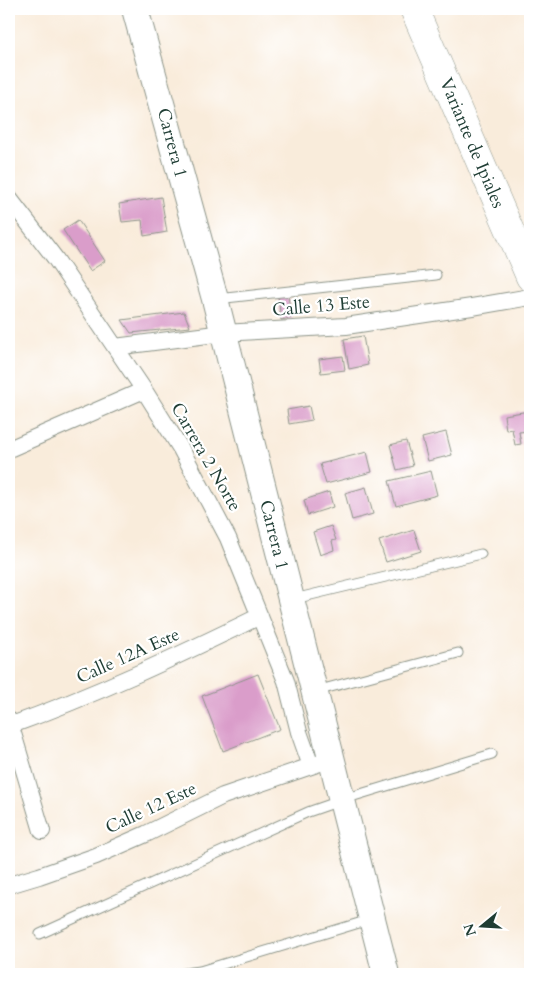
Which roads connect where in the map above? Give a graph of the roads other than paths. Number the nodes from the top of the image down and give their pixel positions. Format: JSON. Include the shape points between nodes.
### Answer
{"nodes":[{"id":1,"x":135,"y":9,"type":"edge"},
{"id":2,"x":148,"y":9,"type":"edge"},
{"id":3,"x":414,"y":9,"type":"edge"},
{"id":4,"x":160,"y":97,"type":"junction"},
{"id":5,"x":9,"y":198,"type":"edge"},
{"id":6,"x":436,"y":275,"type":"dead end"},
{"id":7,"x":530,"y":277,"type":"edge"},
{"id":8,"x":530,"y":297,"type":"edge"},
{"id":9,"x":214,"y":299,"type":"junction"},
{"id":10,"x":223,"y":333,"type":"junction"},
{"id":11,"x":115,"y":347,"type":"junction"},
{"id":12,"x":144,"y":390,"type":"junction"},
{"id":13,"x":9,"y":449,"type":"edge"},
{"id":14,"x":481,"y":554,"type":"dead end"},
{"id":15,"x":291,"y":599,"type":"junction"},
{"id":16,"x":260,"y":616,"type":"junction"},
{"id":17,"x":458,"y":653,"type":"dead end"},
{"id":18,"x":314,"y":692,"type":"junction"},
{"id":19,"x":9,"y":724,"type":"edge"},
{"id":20,"x":492,"y":754,"type":"dead end"},
{"id":21,"x":321,"y":763,"type":"junction"},
{"id":22,"x":342,"y":800,"type":"junction"},
{"id":23,"x":42,"y":831,"type":"dead end"},
{"id":24,"x":9,"y":885,"type":"edge"},
{"id":25,"x":372,"y":920,"type":"junction"},
{"id":26,"x":40,"y":934,"type":"dead end"},
{"id":27,"x":179,"y":974,"type":"edge"},
{"id":28,"x":386,"y":974,"type":"edge"}],
"edges":[{"from":1,"to":4,"type":"main road","name":"Carrera 1"},
{"from":2,"to":4,"type":"main road","name":"Carrera 1"},
{"from":3,"to":7,"type":"highway","name":"Variante de Ipiales"},
{"from":4,"to":9,"type":"main road","name":"Carrera 1"},
{"from":5,"to":11,"type":"street","name":"Carrera 2 Norte"},
{"from":6,"to":9,"type":"lane"},
{"from":8,"to":10,"type":"street","name":"Calle 13 Este","via":[[346,326]]},
{"from":9,"to":10,"type":"main road","name":"Carrera 1"},
{"from":10,"to":11,"type":"street","name":"Calle 13 Este"},
{"from":10,"to":15,"type":"main road","name":"Carrera 1"},
{"from":11,"to":12,"type":"street","name":"Carrera 2 Norte"},
{"from":12,"to":13,"type":"street"},
{"from":12,"to":16,"type":"street","name":"Carrera 2 Norte","via":[[181,449],[228,538]]},
{"from":14,"to":15,"type":"lane"},
{"from":15,"to":18,"type":"main road","name":"Carrera 1"},
{"from":16,"to":19,"type":"street","name":"Calle 12A Este","via":[[99,691]]},
{"from":16,"to":21,"type":"street","name":"Carrera 2 Norte","via":[[286,681],[299,732]]},
{"from":17,"to":18,"type":"lane"},
{"from":18,"to":21,"type":"main road","name":"Carrera 1"},
{"from":19,"to":23,"type":"street"},
{"from":20,"to":22,"type":"lane"},
{"from":21,"to":22,"type":"main road","name":"Carrera 1"},
{"from":21,"to":24,"type":"street","name":"Calle 12 Este","via":[[223,796],[96,856]]},
{"from":22,"to":25,"type":"main road","name":"Carrera 1"},
{"from":22,"to":26,"type":"lane","via":[[308,812]]},
{"from":25,"to":27,"type":"lane","via":[[200,971]]},
{"from":25,"to":28,"type":"main road","name":"Carrera 1"}]}
